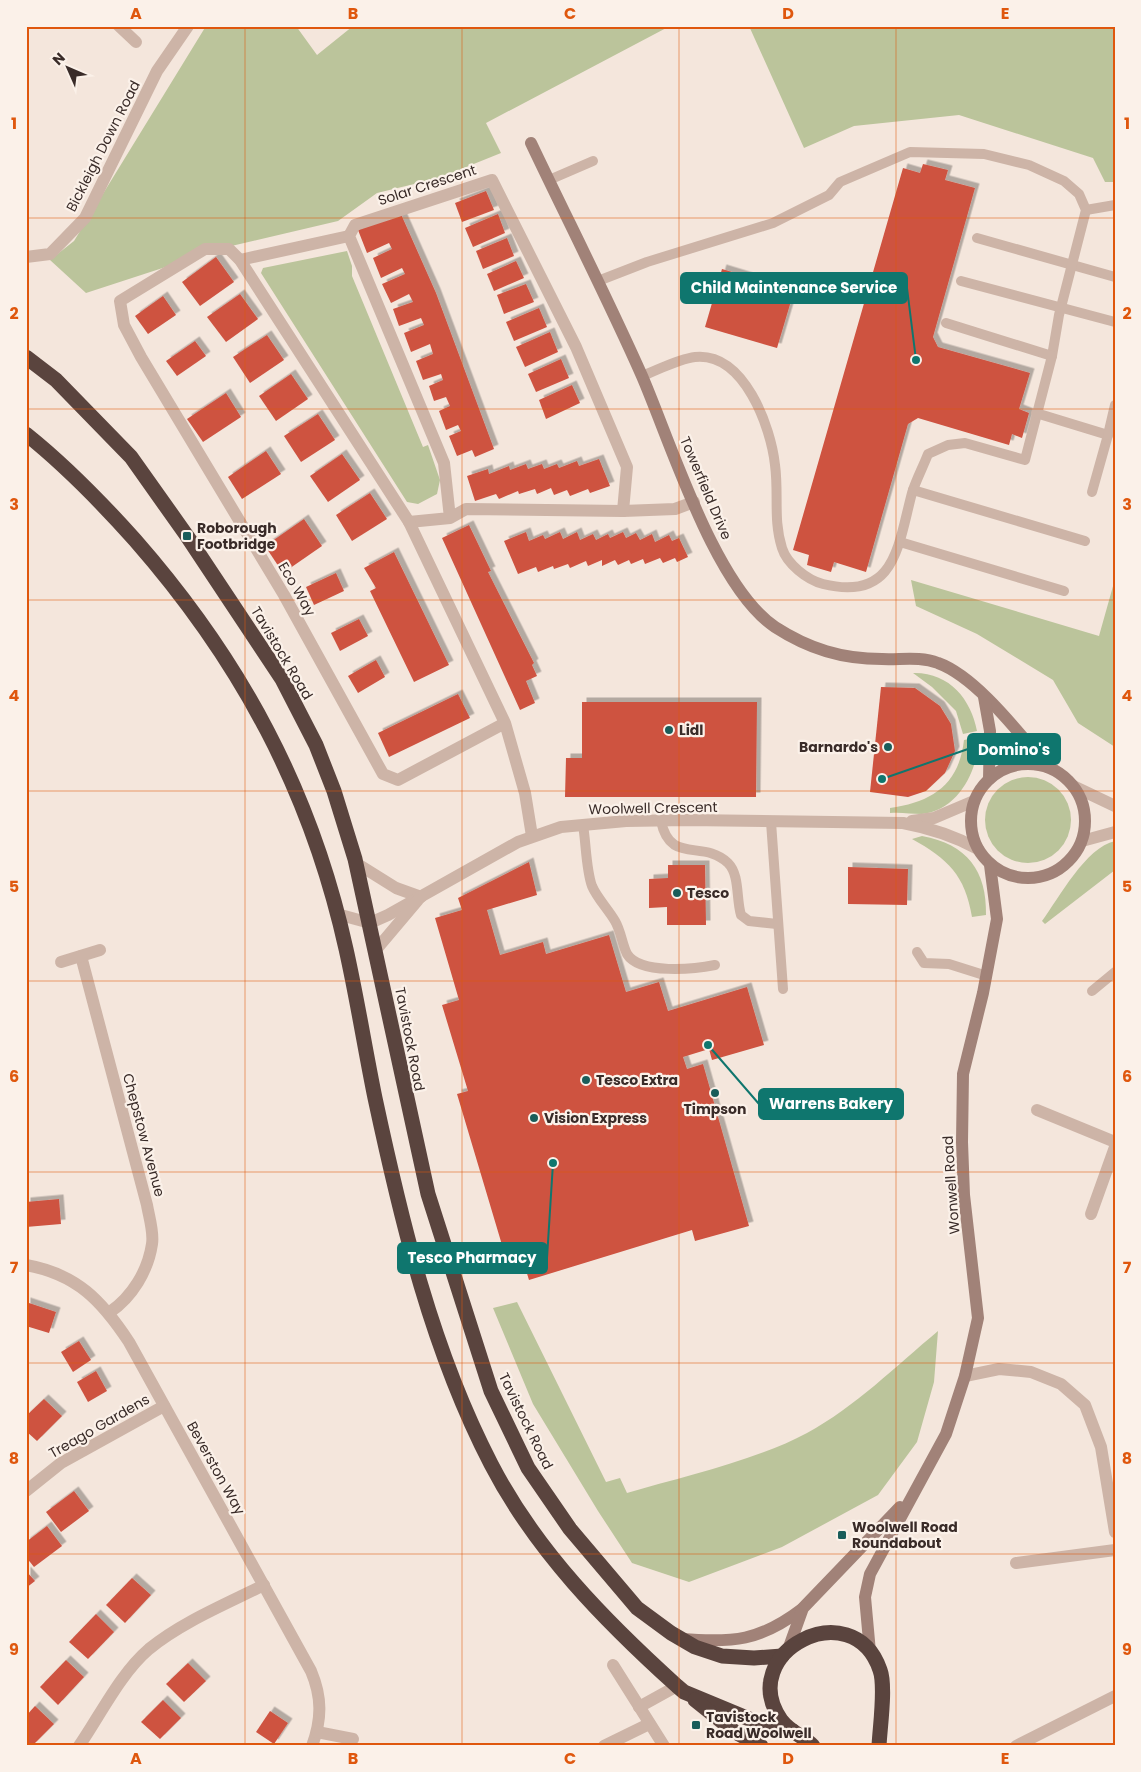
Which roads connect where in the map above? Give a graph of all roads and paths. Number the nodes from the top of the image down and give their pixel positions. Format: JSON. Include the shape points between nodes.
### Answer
{"nodes":[{"id":1,"x":119,"y":26,"type":"edge"},
{"id":2,"x":188,"y":26,"type":"edge"},
{"id":3,"x":136,"y":42,"type":"dead end"},
{"id":4,"x":531,"y":143,"type":"dead end"},
{"id":5,"x":594,"y":160,"type":"dead end"},
{"id":6,"x":549,"y":180,"type":"junction"},
{"id":7,"x":1115,"y":205,"type":"edge"},
{"id":8,"x":1086,"y":210,"type":"junction"},
{"id":9,"x":349,"y":236,"type":"junction"},
{"id":10,"x":977,"y":238,"type":"dead end"},
{"id":11,"x":26,"y":257,"type":"edge"},
{"id":12,"x":240,"y":260,"type":"junction"},
{"id":13,"x":1072,"y":265,"type":"junction"},
{"id":14,"x":1115,"y":277,"type":"edge"},
{"id":15,"x":598,"y":281,"type":"junction"},
{"id":16,"x":961,"y":281,"type":"dead end"},
{"id":17,"x":1061,"y":306,"type":"junction"},
{"id":18,"x":1115,"y":322,"type":"edge"},
{"id":19,"x":946,"y":323,"type":"dead end"},
{"id":20,"x":26,"y":351,"type":"edge"},
{"id":21,"x":1052,"y":356,"type":"junction"},
{"id":22,"x":31,"y":361,"type":"edge"},
{"id":23,"x":642,"y":376,"type":"junction"},
{"id":24,"x":1115,"y":405,"type":"edge"},
{"id":25,"x":1036,"y":413,"type":"junction"},
{"id":26,"x":26,"y":434,"type":"edge"},
{"id":27,"x":1108,"y":435,"type":"junction"},
{"id":28,"x":913,"y":490,"type":"junction"},
{"id":29,"x":1092,"y":492,"type":"dead end"},
{"id":30,"x":694,"y":502,"type":"junction"},
{"id":31,"x":623,"y":511,"type":"junction"},
{"id":32,"x":450,"y":518,"type":"junction"},
{"id":33,"x":409,"y":522,"type":"junction"},
{"id":34,"x":1085,"y":541,"type":"dead end"},
{"id":35,"x":900,"y":542,"type":"junction"},
{"id":36,"x":1064,"y":591,"type":"dead end"},
{"id":37,"x":984,"y":696,"type":"junction"},
{"id":38,"x":505,"y":723,"type":"junction"},
{"id":39,"x":1048,"y":767,"type":"junction"},
{"id":40,"x":989,"y":779,"type":"junction"},
{"id":41,"x":1074,"y":786,"type":"junction"},
{"id":42,"x":974,"y":801,"type":"junction"},
{"id":43,"x":1115,"y":806,"type":"edge"},
{"id":44,"x":661,"y":821,"type":"junction"},
{"id":45,"x":771,"y":822,"type":"junction"},
{"id":46,"x":902,"y":823,"type":"junction"},
{"id":47,"x":583,"y":825,"type":"junction"},
{"id":48,"x":1115,"y":832,"type":"edge"},
{"id":49,"x":532,"y":836,"type":"junction"},
{"id":50,"x":1082,"y":841,"type":"junction"},
{"id":51,"x":978,"y":849,"type":"junction"},
{"id":52,"x":356,"y":863,"type":"junction"},
{"id":53,"x":990,"y":865,"type":"junction"},
{"id":54,"x":421,"y":896,"type":"junction"},
{"id":55,"x":337,"y":914,"type":"junction"},
{"id":56,"x":370,"y":922,"type":"junction"},
{"id":57,"x":777,"y":924,"type":"junction"},
{"id":58,"x":100,"y":950,"type":"dead end"},
{"id":59,"x":375,"y":951,"type":"junction"},
{"id":60,"x":917,"y":952,"type":"dead end"},
{"id":61,"x":81,"y":956,"type":"junction"},
{"id":62,"x":61,"y":962,"type":"dead end"},
{"id":63,"x":715,"y":965,"type":"dead end"},
{"id":64,"x":1115,"y":972,"type":"edge"},
{"id":65,"x":987,"y":976,"type":"junction"},
{"id":66,"x":783,"y":989,"type":"dead end"},
{"id":67,"x":1092,"y":991,"type":"dead end"},
{"id":68,"x":1037,"y":1110,"type":"dead end"},
{"id":69,"x":1115,"y":1142,"type":"edge"},
{"id":70,"x":1115,"y":1147,"type":"edge"},
{"id":71,"x":1091,"y":1214,"type":"dead end"},
{"id":72,"x":26,"y":1265,"type":"edge"},
{"id":73,"x":110,"y":1312,"type":"junction"},
{"id":74,"x":965,"y":1376,"type":"junction"},
{"id":75,"x":164,"y":1406,"type":"junction"},
{"id":76,"x":26,"y":1491,"type":"edge"},
{"id":77,"x":913,"y":1494,"type":"junction"},
{"id":78,"x":1115,"y":1532,"type":"edge"},
{"id":79,"x":1115,"y":1550,"type":"edge"},
{"id":80,"x":1016,"y":1563,"type":"dead end"},
{"id":81,"x":264,"y":1585,"type":"junction"},
{"id":82,"x":803,"y":1608,"type":"junction"},
{"id":83,"x":680,"y":1638,"type":"junction"},
{"id":84,"x":785,"y":1652,"type":"junction"},
{"id":85,"x":870,"y":1652,"type":"junction"},
{"id":86,"x":613,"y":1665,"type":"dead end"},
{"id":87,"x":680,"y":1689,"type":"junction"},
{"id":88,"x":1115,"y":1696,"type":"edge"},
{"id":89,"x":638,"y":1707,"type":"junction"},
{"id":90,"x":649,"y":1724,"type":"junction"},
{"id":91,"x":792,"y":1731,"type":"junction"},
{"id":92,"x":317,"y":1732,"type":"junction"},
{"id":93,"x":353,"y":1739,"type":"dead end"},
{"id":94,"x":811,"y":1743,"type":"edge"},
{"id":95,"x":80,"y":1746,"type":"edge"},
{"id":96,"x":312,"y":1746,"type":"edge"},
{"id":97,"x":604,"y":1746,"type":"edge"},
{"id":98,"x":664,"y":1746,"type":"edge"},
{"id":99,"x":760,"y":1746,"type":"edge"},
{"id":100,"x":879,"y":1746,"type":"edge"},
{"id":101,"x":1016,"y":1746,"type":"edge"}],
"edges":[{"from":1,"to":3,"type":"street"},
{"from":2,"to":11,"type":"street","name":"Bickleigh Down Road","via":[[157,71],[86,218],[50,254]]},
{"from":4,"to":6,"type":"street","name":"Towerfield Drive"},
{"from":5,"to":6,"type":"lane"},
{"from":6,"to":15,"type":"street","name":"Towerfield Drive"},
{"from":7,"to":8,"type":"lane"},
{"from":8,"to":13,"type":"lane"},
{"from":8,"to":15,"type":"lane","via":[[1079,194],[1064,181],[1029,165],[984,154],[910,152],[840,182],[829,195],[773,223],[647,262]]},
{"from":9,"to":12,"type":"street"},
{"from":9,"to":31,"type":"street","name":"Solar Crescent","via":[[355,225],[492,180],[576,347],[627,467]]},
{"from":9,"to":32,"type":"street","via":[[444,463]]},
{"from":10,"to":13,"type":"lane"},
{"from":12,"to":33,"type":"street"},
{"from":12,"to":38,"type":"street","name":"Eco Way","via":[[229,249],[205,249],[120,301],[124,325],[141,357],[284,595],[383,774],[398,780]]},
{"from":13,"to":14,"type":"lane"},
{"from":13,"to":17,"type":"lane"},
{"from":15,"to":23,"type":"street","name":"Towerfield Drive"},
{"from":16,"to":17,"type":"lane"},
{"from":17,"to":18,"type":"lane"},
{"from":17,"to":21,"type":"lane"},
{"from":19,"to":21,"type":"lane"},
{"from":20,"to":22,"type":"street","name":"Tavistock Road"},
{"from":21,"to":25,"type":"lane"},
{"from":22,"to":52,"type":"highway","name":"Tavistock Road","via":[[56,380],[131,457],[282,679],[334,790]]},
{"from":23,"to":30,"type":"street","name":"Towerfield Drive"},
{"from":23,"to":35,"type":"lane","via":[[695,357],[715,359],[745,383],[761,411],[775,465],[775,523],[782,550],[797,569],[816,582],[837,587],[862,586],[893,563]]},
{"from":24,"to":27,"type":"lane"},
{"from":25,"to":27,"type":"lane"},
{"from":25,"to":28,"type":"lane","via":[[1025,460],[965,443],[948,445],[928,454]]},
{"from":26,"to":55,"type":"highway","via":[[62,462],[120,523],[173,584],[224,655],[287,768],[312,830]]},
{"from":27,"to":29,"type":"lane"},
{"from":28,"to":34,"type":"lane"},
{"from":28,"to":35,"type":"lane"},
{"from":30,"to":31,"type":"street","via":[[675,509]]},
{"from":30,"to":37,"type":"street","name":"Towerfield Drive","via":[[723,565],[750,604],[774,626],[807,645],[831,654],[859,659],[916,658],[938,663]]},
{"from":31,"to":32,"type":"street","via":[[466,510]]},
{"from":32,"to":33,"type":"street"},
{"from":33,"to":38,"type":"street"},
{"from":35,"to":36,"type":"lane"},
{"from":37,"to":39,"type":"street","name":"Towerfield Drive"},
{"from":37,"to":40,"type":"street","via":[[990,731]]},
{"from":38,"to":49,"type":"street","via":[[525,793]]},
{"from":39,"to":40,"type":"street","via":[[1017,764]]},
{"from":39,"to":41,"type":"street","via":[[1062,774]]},
{"from":40,"to":42,"type":"street"},
{"from":41,"to":43,"type":"street"},
{"from":41,"to":50,"type":"street","via":[[1085,812]]},
{"from":42,"to":46,"type":"street","name":"Woolwell Crescent","via":[[934,818]]},
{"from":42,"to":51,"type":"street","via":[[971,828]]},
{"from":44,"to":45,"type":"street","name":"Woolwell Crescent"},
{"from":44,"to":47,"type":"street","name":"Woolwell Crescent"},
{"from":44,"to":57,"type":"lane","via":[[664,835],[678,848],[703,850],[729,863],[736,878],[741,915],[749,920]]},
{"from":45,"to":46,"type":"street","name":"Woolwell Crescent"},
{"from":45,"to":57,"type":"lane"},
{"from":46,"to":51,"type":"street","name":"Woolwell Crescent","via":[[932,828]]},
{"from":47,"to":49,"type":"street","name":"Woolwell Crescent","via":[[561,827]]},
{"from":47,"to":63,"type":"lane","via":[[592,885],[616,923],[633,960],[678,970]]},
{"from":48,"to":50,"type":"street"},
{"from":49,"to":54,"type":"street","name":"Woolwell Crescent"},
{"from":50,"to":53,"type":"street","via":[[1074,856],[1061,868],[1038,878],[1012,877]]},
{"from":51,"to":53,"type":"street"},
{"from":52,"to":54,"type":"street","via":[[396,888]]},
{"from":52,"to":56,"type":"highway","name":"Tavistock Road"},
{"from":53,"to":65,"type":"street","name":"Wonwell Road","via":[[997,919]]},
{"from":54,"to":56,"type":"street"},
{"from":54,"to":59,"type":"street","name":"Woolwell Crescent"},
{"from":55,"to":56,"type":"street"},
{"from":55,"to":87,"type":"highway","via":[[403,1218],[429,1313],[458,1396],[493,1467],[529,1527],[591,1602]]},
{"from":56,"to":59,"type":"highway","name":"Tavistock Road"},
{"from":57,"to":66,"type":"lane"},
{"from":58,"to":61,"type":"street"},
{"from":59,"to":83,"type":"highway","name":"Tavistock Road","via":[[428,1194],[491,1391],[528,1468],[570,1529],[637,1608]]},
{"from":60,"to":65,"type":"lane","via":[[924,963],[949,964]]},
{"from":61,"to":62,"type":"street"},
{"from":61,"to":73,"type":"street","name":"Chepstow Avenue","via":[[147,1205],[153,1243],[147,1265],[136,1286]]},
{"from":64,"to":67,"type":"lane"},
{"from":65,"to":74,"type":"street","name":"Wonwell Road","via":[[963,1074],[964,1195],[978,1318]]},
{"from":68,"to":69,"type":"street"},
{"from":70,"to":71,"type":"street"},
{"from":72,"to":73,"type":"street","name":"Beverston Way","via":[[56,1273],[74,1283]]},
{"from":73,"to":75,"type":"street","name":"Beverston Way"},
{"from":74,"to":77,"type":"street","name":"Wonwell Road","via":[[946,1434]]},
{"from":74,"to":78,"type":"street","via":[[999,1368],[1031,1372],[1061,1384],[1085,1404],[1101,1447]]},
{"from":75,"to":76,"type":"street","name":"Treago Gardens","via":[[61,1463]]},
{"from":75,"to":81,"type":"street","name":"Beverston Way"},
{"from":77,"to":82,"type":"street","name":"Wonwell Road"},
{"from":77,"to":85,"type":"street","name":"Wonwell Road","via":[[870,1574],[865,1596]]},
{"from":79,"to":80,"type":"street"},
{"from":81,"to":92,"type":"street","name":"Beverston Way","via":[[317,1686],[320,1703]]},
{"from":81,"to":95,"type":"street","via":[[148,1650],[127,1674]]},
{"from":82,"to":83,"type":"street","via":[[768,1632],[745,1639]]},
{"from":82,"to":84,"type":"street","name":"Wonwell Road"},
{"from":83,"to":84,"type":"highway","name":"Tavistock Road","via":[[722,1656],[754,1658]]},
{"from":84,"to":85,"type":"highway","via":[[808,1636],[830,1632],[852,1638]]},
{"from":84,"to":91,"type":"highway","via":[[773,1676],[773,1699],[781,1720]]},
{"from":85,"to":100,"type":"highway","via":[[881,1671],[883,1694]]},
{"from":86,"to":89,"type":"street"},
{"from":87,"to":89,"type":"street"},
{"from":87,"to":91,"type":"highway","via":[[764,1725]]},
{"from":87,"to":99,"type":"highway","via":[[735,1732]]},
{"from":88,"to":101,"type":"street"},
{"from":89,"to":90,"type":"street"},
{"from":90,"to":97,"type":"street"},
{"from":90,"to":98,"type":"street"},
{"from":91,"to":94,"type":"highway"},
{"from":92,"to":93,"type":"street"},
{"from":92,"to":96,"type":"street","name":"Beverston Way"}]}
